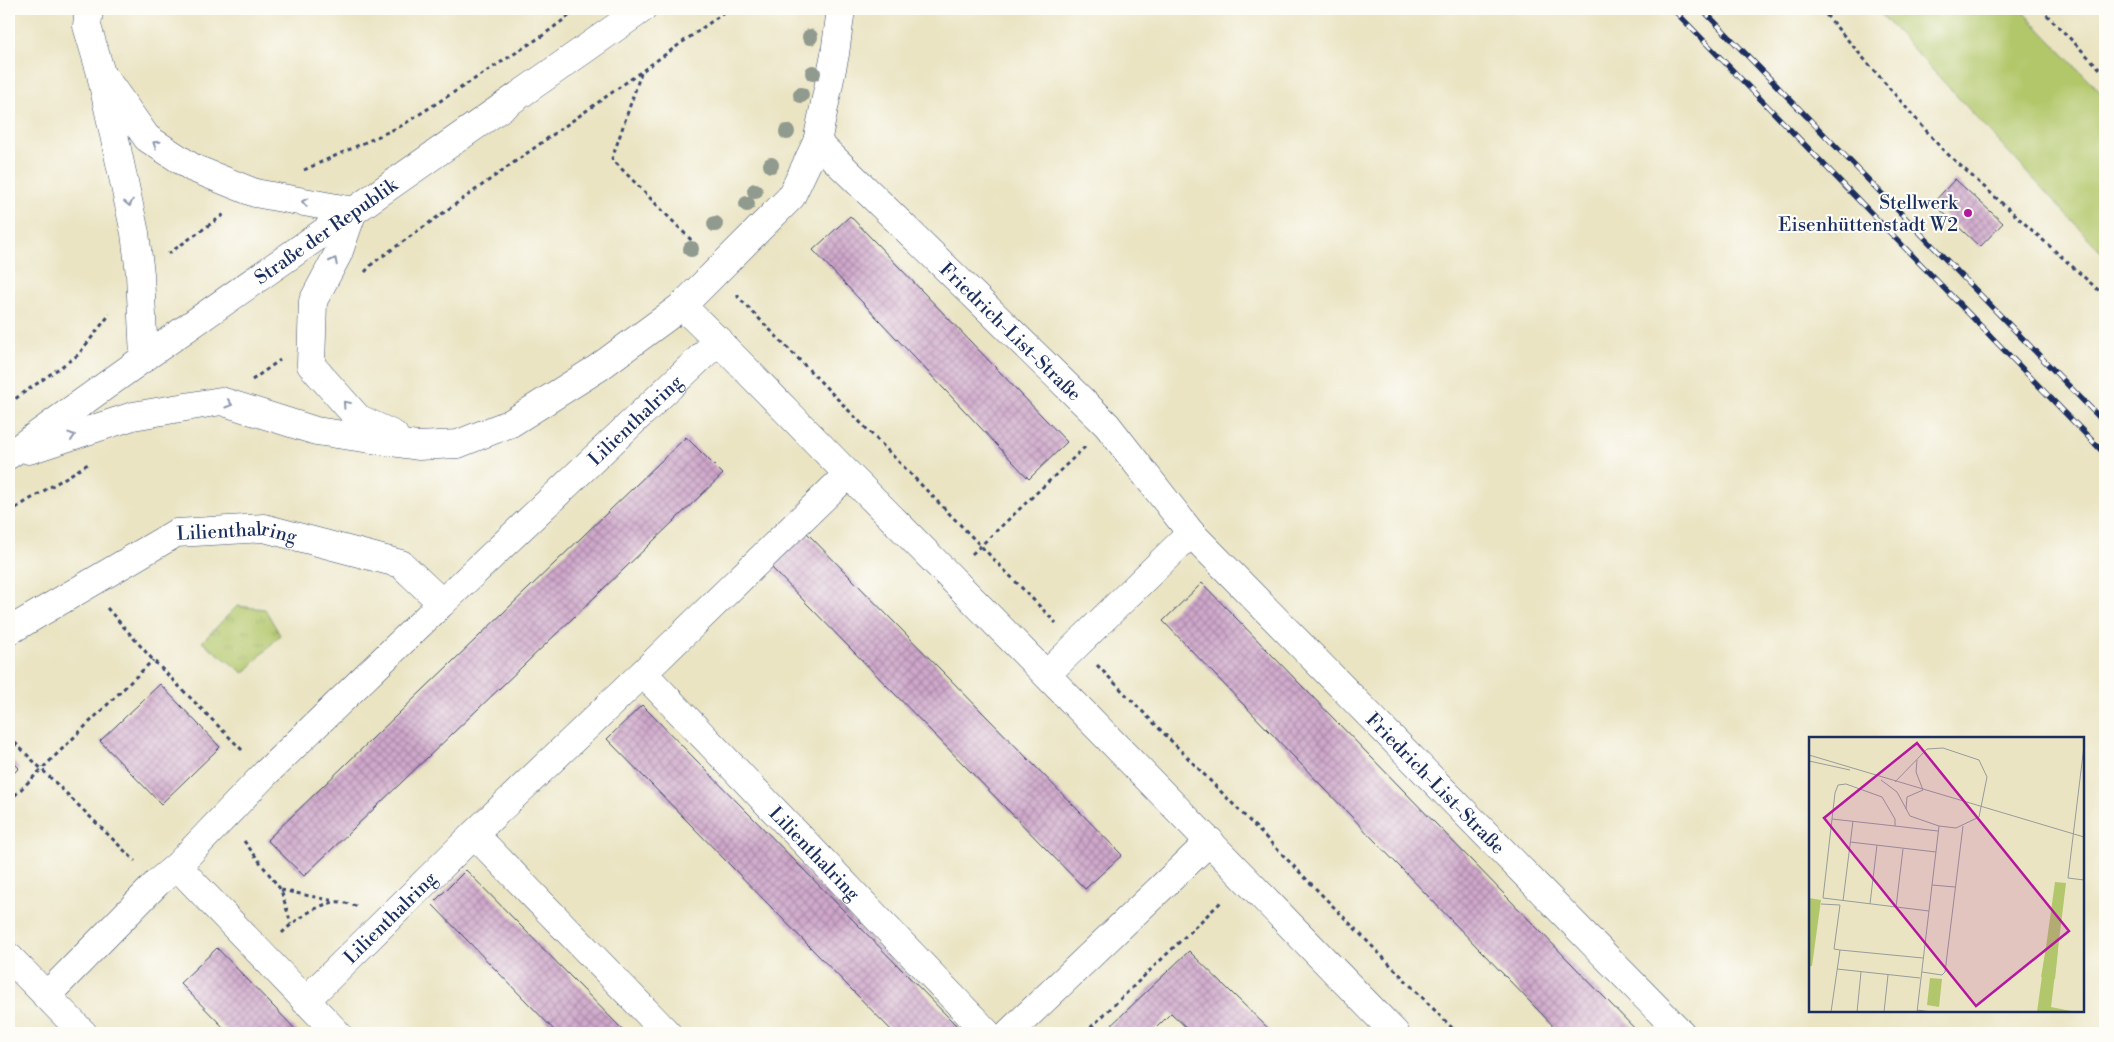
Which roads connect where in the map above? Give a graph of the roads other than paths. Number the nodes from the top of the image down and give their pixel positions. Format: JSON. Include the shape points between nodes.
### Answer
{"nodes":[{"id":1,"x":89,"y":9,"type":"edge"},
{"id":2,"x":642,"y":9,"type":"edge"},
{"id":3,"x":840,"y":9,"type":"edge"},
{"id":4,"x":100,"y":70,"type":"junction"},
{"id":5,"x":818,"y":142,"type":"junction"},
{"id":6,"x":353,"y":211,"type":"junction"},
{"id":7,"x":682,"y":306,"type":"junction"},
{"id":8,"x":718,"y":340,"type":"junction"},
{"id":9,"x":144,"y":358,"type":"junction"},
{"id":10,"x":418,"y":446,"type":"junction"},
{"id":11,"x":9,"y":456,"type":"edge"},
{"id":12,"x":848,"y":474,"type":"junction"},
{"id":13,"x":1191,"y":533,"type":"junction"},
{"id":14,"x":442,"y":603,"type":"junction"},
{"id":15,"x":9,"y":631,"type":"edge"},
{"id":16,"x":643,"y":673,"type":"junction"},
{"id":17,"x":1047,"y":674,"type":"junction"},
{"id":18,"x":474,"y":834,"type":"junction"},
{"id":19,"x":1210,"y":841,"type":"junction"},
{"id":20,"x":167,"y":874,"type":"junction"},
{"id":21,"x":9,"y":957,"type":"edge"},
{"id":22,"x":46,"y":996,"type":"junction"},
{"id":23,"x":305,"y":1001,"type":"junction"},
{"id":24,"x":83,"y":1033,"type":"edge"},
{"id":25,"x":337,"y":1033,"type":"edge"},
{"id":26,"x":667,"y":1033,"type":"edge"},
{"id":27,"x":987,"y":1033,"type":"edge"},
{"id":28,"x":1009,"y":1033,"type":"edge"},
{"id":29,"x":1395,"y":1033,"type":"edge"},
{"id":30,"x":1681,"y":1033,"type":"edge"}],
"edges":[{"from":1,"to":4,"type":"street","via":[[87,26]]},
{"from":2,"to":6,"type":"street","name":"Straße der Republik"},
{"from":3,"to":5,"type":"street"},
{"from":6,"to":4,"type":"street","one_way":true,"via":[[255,193],[193,168],[147,138]]},
{"from":4,"to":9,"type":"street","one_way":true,"via":[[135,233]]},
{"from":5,"to":7,"type":"street","via":[[791,197]]},
{"from":5,"to":13,"type":"street","name":"Friedrich-List-Straße","via":[[1107,426]]},
{"from":6,"to":9,"type":"street","name":"Straße der Republik"},
{"from":10,"to":6,"type":"street","one_way":true,"via":[[358,418],[311,365],[313,301],[338,254]]},
{"from":7,"to":8,"type":"street"},
{"from":7,"to":10,"type":"street","via":[[598,368],[511,422],[458,444]]},
{"from":8,"to":12,"type":"street"},
{"from":8,"to":14,"type":"street","name":"Lilienthalring"},
{"from":9,"to":11,"type":"street","name":"Straße der Republik"},
{"from":11,"to":10,"type":"street","one_way":true,"via":[[133,416],[221,401],[316,431]]},
{"from":12,"to":16,"type":"street","name":"Lilienthalring"},
{"from":12,"to":17,"type":"street"},
{"from":13,"to":17,"type":"street"},
{"from":13,"to":30,"type":"street","name":"Friedrich-List-Straße"},
{"from":14,"to":15,"type":"street","name":"Lilienthalring","via":[[401,564],[264,528],[176,534]]},
{"from":14,"to":20,"type":"street","name":"Lilienthalring"},
{"from":16,"to":18,"type":"street","name":"Lilienthalring"},
{"from":16,"to":27,"type":"street","name":"Lilienthalring"},
{"from":17,"to":19,"type":"street"},
{"from":18,"to":23,"type":"street","name":"Lilienthalring"},
{"from":18,"to":26,"type":"street"},
{"from":19,"to":28,"type":"street"},
{"from":19,"to":29,"type":"street"},
{"from":20,"to":22,"type":"street","name":"Lilienthalring"},
{"from":20,"to":23,"type":"street","via":[[260,954]]},
{"from":21,"to":22,"type":"street"},
{"from":22,"to":24,"type":"street"},
{"from":23,"to":25,"type":"street"}]}
